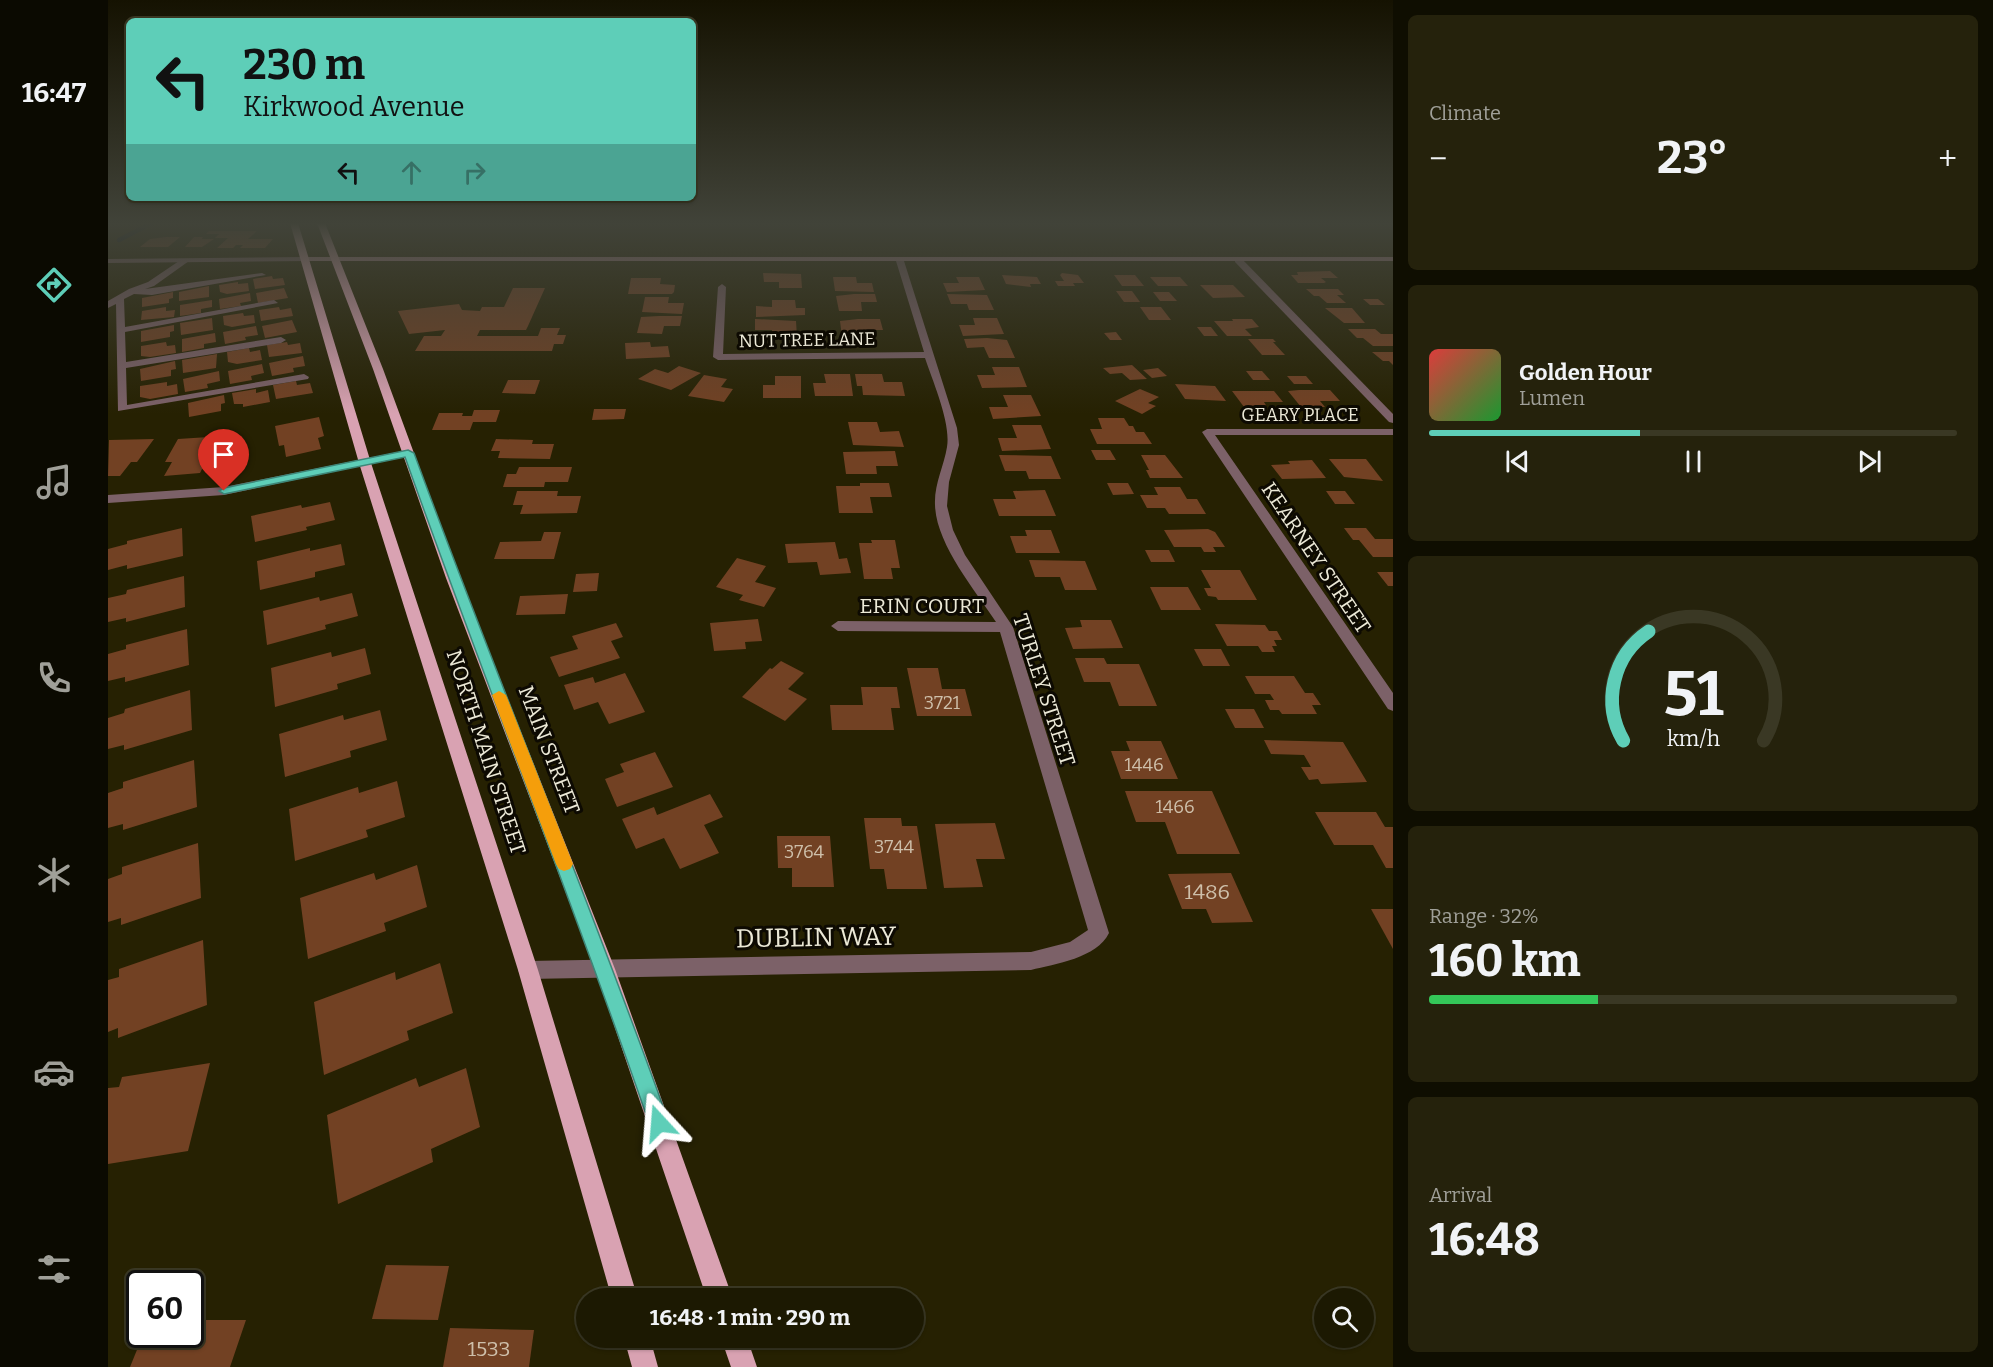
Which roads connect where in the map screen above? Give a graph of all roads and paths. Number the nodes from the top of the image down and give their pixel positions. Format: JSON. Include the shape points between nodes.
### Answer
{"nodes":[{"id":1,"x":136,"y":287,"type":"edge"},
{"id":2,"x":141,"y":287,"type":"edge"},
{"id":3,"x":186,"y":287,"type":"edge"},
{"id":4,"x":312,"y":287,"type":"edge"},
{"id":5,"x":345,"y":287,"type":"edge"},
{"id":6,"x":722,"y":287,"type":"dead end"},
{"id":7,"x":908,"y":287,"type":"edge"},
{"id":8,"x":1264,"y":287,"type":"edge"},
{"id":9,"x":132,"y":291,"type":"junction"},
{"id":10,"x":120,"y":298,"type":"junction"},
{"id":11,"x":274,"y":303,"type":"dead end"},
{"id":12,"x":108,"y":305,"type":"edge"},
{"id":13,"x":122,"y":330,"type":"junction"},
{"id":14,"x":281,"y":340,"type":"dead end"},
{"id":15,"x":930,"y":355,"type":"junction"},
{"id":16,"x":122,"y":366,"type":"junction"},
{"id":17,"x":304,"y":377,"type":"dead end"},
{"id":18,"x":122,"y":381,"type":"junction"},
{"id":19,"x":108,"y":383,"type":"edge"},
{"id":20,"x":1393,"y":420,"type":"edge"},
{"id":21,"x":1207,"y":432,"type":"joint"},
{"id":22,"x":1393,"y":432,"type":"edge"},
{"id":23,"x":408,"y":453,"type":"junction"},
{"id":24,"x":365,"y":463,"type":"junction"},
{"id":25,"x":108,"y":500,"type":"edge"},
{"id":26,"x":838,"y":626,"type":"dead end"},
{"id":27,"x":1006,"y":627,"type":"junction"},
{"id":28,"x":1393,"y":705,"type":"edge"},
{"id":29,"x":1099,"y":933,"type":"joint"},
{"id":30,"x":605,"y":969,"type":"junction"},
{"id":31,"x":528,"y":970,"type":"junction"},
{"id":32,"x":622,"y":1288,"type":"edge"},
{"id":33,"x":716,"y":1288,"type":"edge"},
{"id":34,"x":640,"y":1348,"type":"edge"},
{"id":35,"x":737,"y":1348,"type":"edge"},
{"id":36,"x":645,"y":1367,"type":"edge"},
{"id":37,"x":744,"y":1367,"type":"edge"}],
"edges":[{"from":1,"to":9,"type":"street"},
{"from":2,"to":9,"type":"street"},
{"from":3,"to":9,"type":"street"},
{"from":4,"to":24,"type":"main road","name":"NORTH MAIN STREET"},
{"from":5,"to":23,"type":"main road","name":"MAIN STREET"},
{"from":6,"to":15,"type":"street","name":"NUT TREE LANE","via":[[718,357]]},
{"from":7,"to":15,"type":"street","name":"TURLEY STREET"},
{"from":8,"to":20,"type":"street"},
{"from":9,"to":10,"type":"street"},
{"from":10,"to":12,"type":"street"},
{"from":10,"to":13,"type":"street"},
{"from":11,"to":13,"type":"street"},
{"from":13,"to":16,"type":"street"},
{"from":14,"to":16,"type":"street"},
{"from":15,"to":27,"type":"street","name":"TURLEY STREET","via":[[952,428],[953,445],[941,506],[947,530]]},
{"from":16,"to":18,"type":"street"},
{"from":17,"to":18,"type":"street","via":[[122,409]]},
{"from":18,"to":19,"type":"street"},
{"from":21,"to":22,"type":"street","name":"GEARY PLACE"},
{"from":21,"to":28,"type":"street","name":"KEARNEY STREET"},
{"from":23,"to":24,"type":"street"},
{"from":23,"to":30,"type":"main road","name":"MAIN STREET"},
{"from":24,"to":25,"type":"street","via":[[224,491]]},
{"from":24,"to":31,"type":"main road","name":"NORTH MAIN STREET"},
{"from":26,"to":27,"type":"street","name":"ERIN COURT"},
{"from":27,"to":29,"type":"street","name":"TURLEY STREET"},
{"from":29,"to":30,"type":"street","name":"DUBLIN WAY","via":[[1075,950],[1031,961]]},
{"from":30,"to":31,"type":"street","name":"DUBLIN WAY"},
{"from":30,"to":33,"type":"main road","name":"MAIN STREET"},
{"from":31,"to":32,"type":"main road","name":"NORTH MAIN STREET"},
{"from":34,"to":36,"type":"main road"},
{"from":35,"to":37,"type":"main road"}]}
